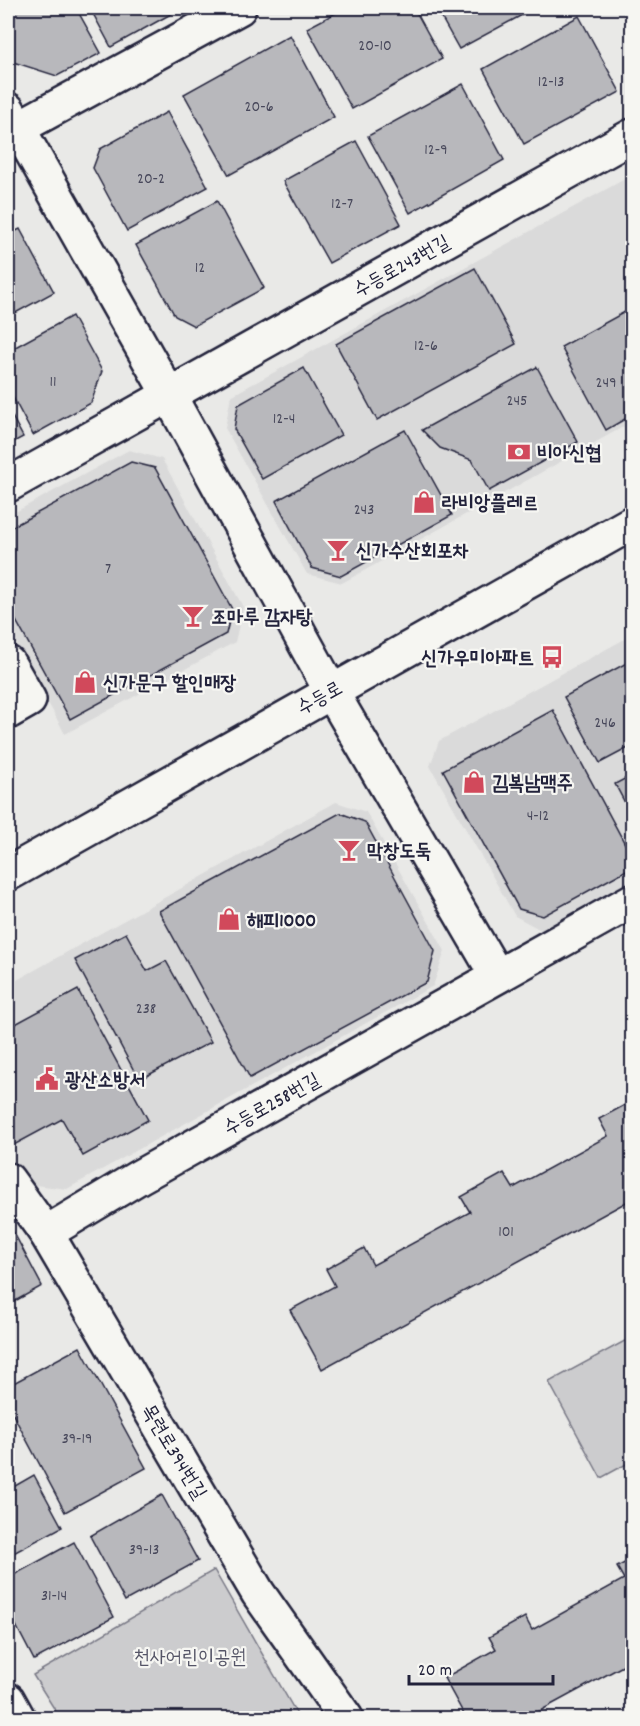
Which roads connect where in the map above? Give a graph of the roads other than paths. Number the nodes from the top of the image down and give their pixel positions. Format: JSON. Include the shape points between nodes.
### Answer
{"nodes":[{"id":1,"x":239,"y":8,"type":"edge"},
{"id":2,"x":13,"y":119,"type":"edge"},
{"id":3,"x":633,"y":136,"type":"edge"},
{"id":4,"x":169,"y":395,"type":"junction"},
{"id":5,"x":8,"y":485,"type":"edge"},
{"id":6,"x":633,"y":523,"type":"edge"},
{"id":7,"x":8,"y":663,"type":"edge"},
{"id":8,"x":331,"y":691,"type":"junction"},
{"id":9,"x":18,"y":706,"type":"edge"},
{"id":10,"x":8,"y":874,"type":"edge"},
{"id":11,"x":633,"y":901,"type":"edge"},
{"id":12,"x":497,"y":976,"type":"junction"},
{"id":13,"x":8,"y":1180,"type":"edge"},
{"id":14,"x":46,"y":1233,"type":"junction"},
{"id":15,"x":8,"y":1700,"type":"edge"},
{"id":16,"x":18,"y":1719,"type":"edge"},
{"id":17,"x":346,"y":1719,"type":"edge"}],
"edges":[{"from":1,"to":2,"type":"street"},
{"from":2,"to":4,"type":"street"},
{"from":3,"to":4,"type":"street","name":"수등로243번길"},
{"from":4,"to":5,"type":"street","name":"수등로243번길"},
{"from":4,"to":8,"type":"street"},
{"from":6,"to":8,"type":"street","name":"수등로"},
{"from":7,"to":9,"type":"street"},
{"from":8,"to":10,"type":"street","name":"수등로"},
{"from":8,"to":12,"type":"street"},
{"from":11,"to":12,"type":"street","name":"수등로258번길"},
{"from":12,"to":14,"type":"street","name":"수등로258번길"},
{"from":13,"to":14,"type":"street","name":"목련로394번길"},
{"from":14,"to":17,"type":"street","name":"목련로394번길","via":[[258,1593]]},
{"from":15,"to":16,"type":"street"}]}
